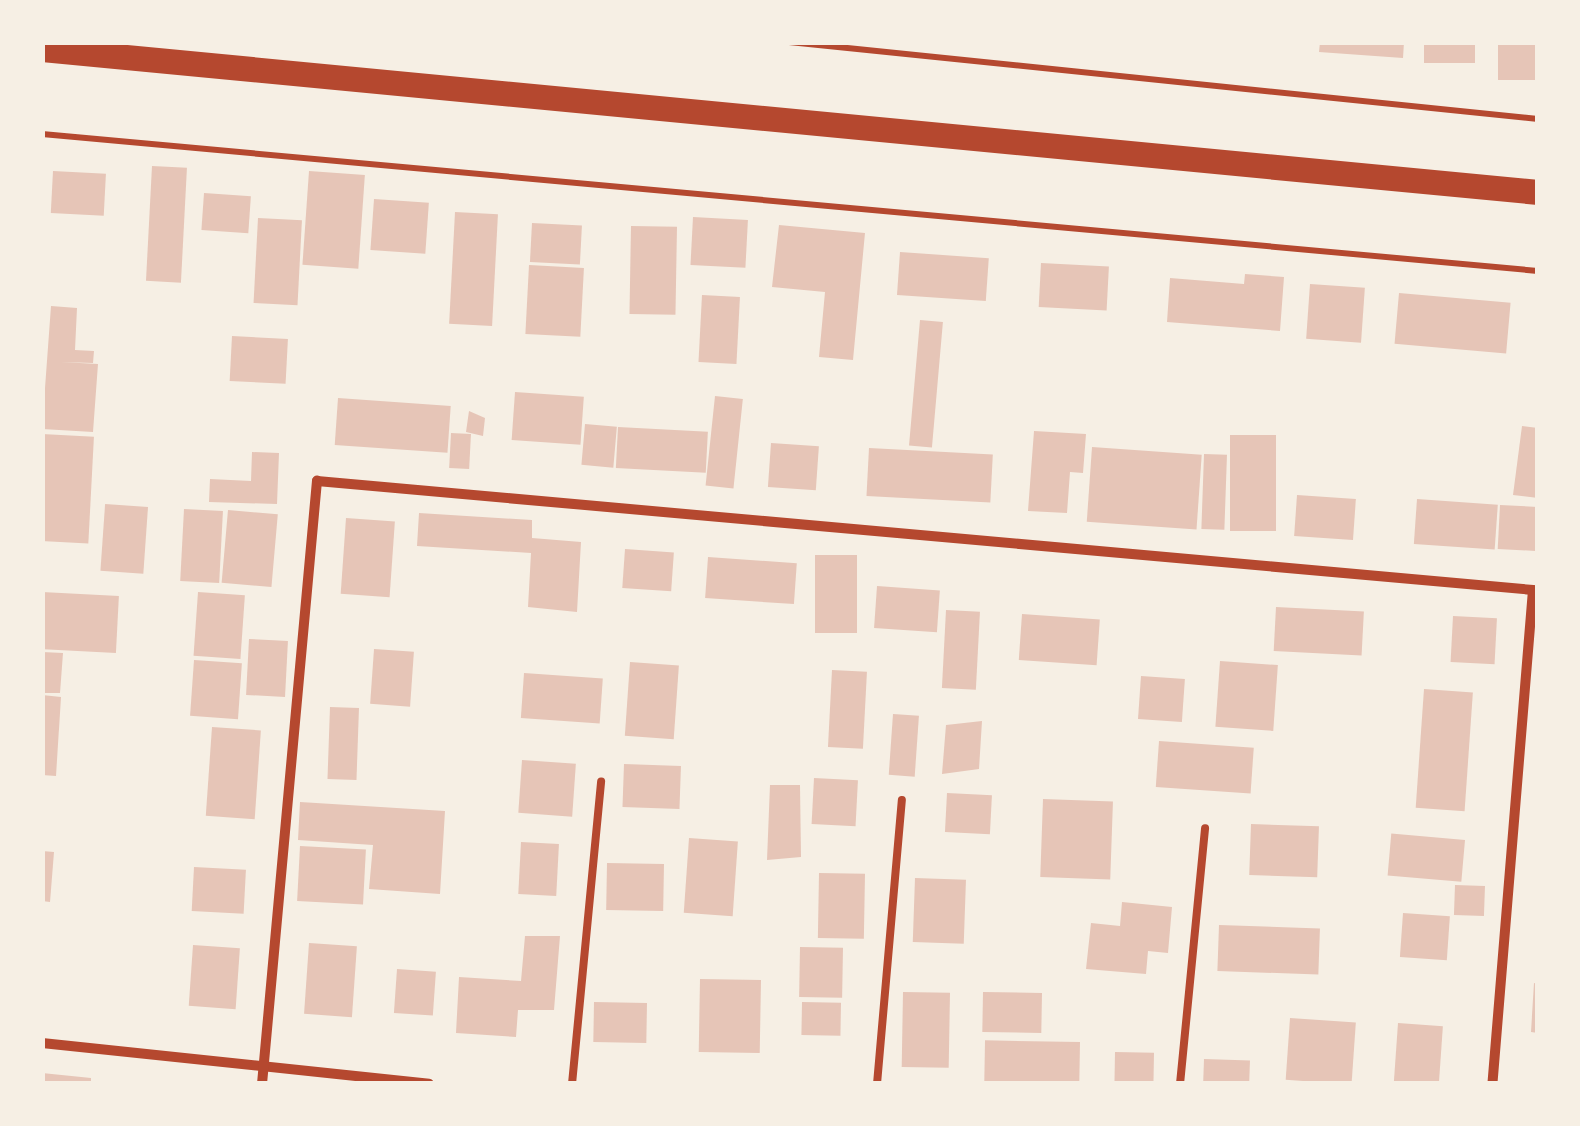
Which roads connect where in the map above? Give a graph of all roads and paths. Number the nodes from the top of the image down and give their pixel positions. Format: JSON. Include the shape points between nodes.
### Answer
{"nodes":[{"id":1,"x":789,"y":42,"type":"edge"},
{"id":2,"x":42,"y":49,"type":"edge"},
{"id":3,"x":1538,"y":119,"type":"edge"},
{"id":4,"x":42,"y":134,"type":"edge"},
{"id":5,"x":1538,"y":192,"type":"edge"},
{"id":6,"x":1538,"y":271,"type":"edge"},
{"id":7,"x":1535,"y":586,"type":"edge"},
{"id":8,"x":601,"y":781,"type":"dead end"},
{"id":9,"x":902,"y":800,"type":"dead end"},
{"id":10,"x":1205,"y":828,"type":"dead end"},
{"id":11,"x":42,"y":1043,"type":"edge"},
{"id":12,"x":263,"y":1065,"type":"junction"},
{"id":13,"x":262,"y":1084,"type":"edge"},
{"id":14,"x":429,"y":1084,"type":"edge"},
{"id":15,"x":572,"y":1084,"type":"edge"},
{"id":16,"x":876,"y":1084,"type":"edge"},
{"id":17,"x":1180,"y":1084,"type":"edge"},
{"id":18,"x":1492,"y":1084,"type":"edge"}],
"edges":[{"from":1,"to":3,"type":"path"},
{"from":2,"to":5,"type":"main road"},
{"from":4,"to":6,"type":"path"},
{"from":7,"to":12,"type":"street","via":[[317,481]]},
{"from":7,"to":18,"type":"street"},
{"from":8,"to":15,"type":"lane"},
{"from":9,"to":16,"type":"lane"},
{"from":10,"to":17,"type":"lane"},
{"from":11,"to":12,"type":"street"},
{"from":12,"to":13,"type":"street"},
{"from":12,"to":14,"type":"street"}]}
